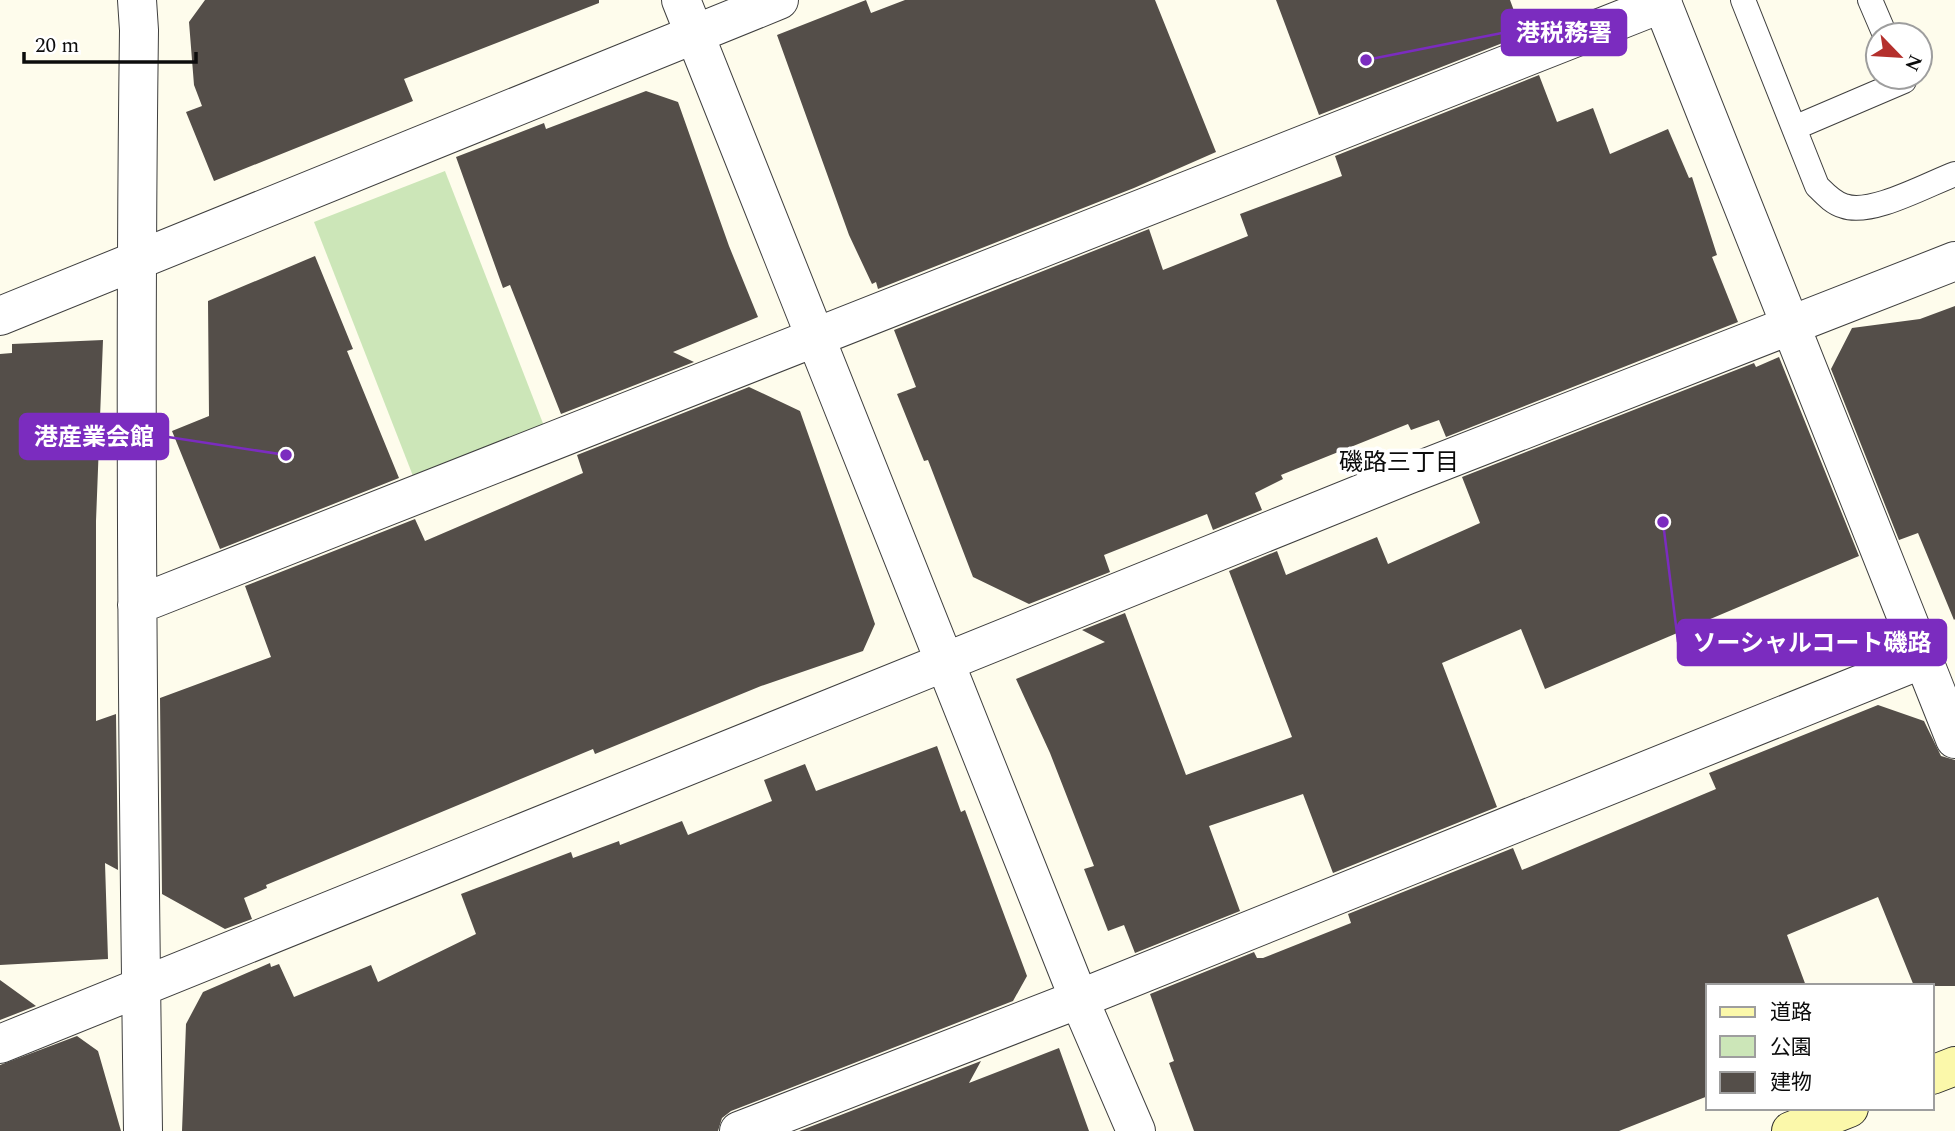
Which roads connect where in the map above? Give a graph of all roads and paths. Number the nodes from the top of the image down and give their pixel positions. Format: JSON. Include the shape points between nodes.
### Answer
{"nodes":[{"id":1,"x":137,"y":0,"type":"edge"},
{"id":2,"x":779,"y":0,"type":"edge"},
{"id":3,"x":1743,"y":0,"type":"edge"},
{"id":4,"x":1870,"y":0,"type":"edge"},
{"id":5,"x":1662,"y":2,"type":"edge"},
{"id":6,"x":687,"y":17,"type":"edge"},
{"id":7,"x":1879,"y":21,"type":"edge"},
{"id":8,"x":1881,"y":91,"type":"edge"},
{"id":9,"x":1794,"y":128,"type":"junction"},
{"id":10,"x":1955,"y":174,"type":"edge"},
{"id":11,"x":136,"y":259,"type":"junction"},
{"id":12,"x":1955,"y":261,"type":"edge"},
{"id":13,"x":0,"y":316,"type":"edge"},
{"id":14,"x":1791,"y":326,"type":"junction"},
{"id":15,"x":814,"y":336,"type":"junction"},
{"id":16,"x":137,"y":605,"type":"junction"},
{"id":17,"x":1923,"y":659,"type":"junction"},
{"id":18,"x":945,"y":662,"type":"junction"},
{"id":19,"x":1955,"y":739,"type":"edge"},
{"id":20,"x":141,"y":987,"type":"junction"},
{"id":21,"x":1079,"y":999,"type":"junction"},
{"id":22,"x":0,"y":1044,"type":"edge"},
{"id":23,"x":1955,"y":1066,"type":"edge"},
{"id":24,"x":1934,"y":1074,"type":"edge"},
{"id":25,"x":1844,"y":1110,"type":"edge"},
{"id":26,"x":143,"y":1131,"type":"edge"},
{"id":27,"x":739,"y":1131,"type":"edge"},
{"id":28,"x":1136,"y":1131,"type":"edge"},
{"id":29,"x":1791,"y":1131,"type":"edge"}],
"edges":[{"from":1,"to":11,"type":"street"},
{"from":2,"to":6,"type":"street"},
{"from":3,"to":9,"type":"lane"},
{"from":4,"to":7,"type":"lane"},
{"from":5,"to":14,"type":"street"},
{"from":5,"to":15,"type":"street"},
{"from":6,"to":11,"type":"street"},
{"from":6,"to":15,"type":"street"},
{"from":8,"to":9,"type":"lane"},
{"from":9,"to":10,"type":"lane","via":[[1817,186],[1845,207],[1876,205]]},
{"from":11,"to":13,"type":"street"},
{"from":11,"to":16,"type":"street"},
{"from":12,"to":14,"type":"street"},
{"from":14,"to":17,"type":"street"},
{"from":14,"to":18,"type":"street"},
{"from":15,"to":16,"type":"street"},
{"from":15,"to":18,"type":"street"},
{"from":16,"to":20,"type":"street"},
{"from":17,"to":19,"type":"street"},
{"from":17,"to":21,"type":"street"},
{"from":18,"to":20,"type":"street"},
{"from":18,"to":21,"type":"street"},
{"from":20,"to":22,"type":"street"},
{"from":20,"to":26,"type":"street"},
{"from":21,"to":27,"type":"street"},
{"from":21,"to":28,"type":"street"},
{"from":23,"to":24,"type":"street"},
{"from":25,"to":29,"type":"street"}]}
